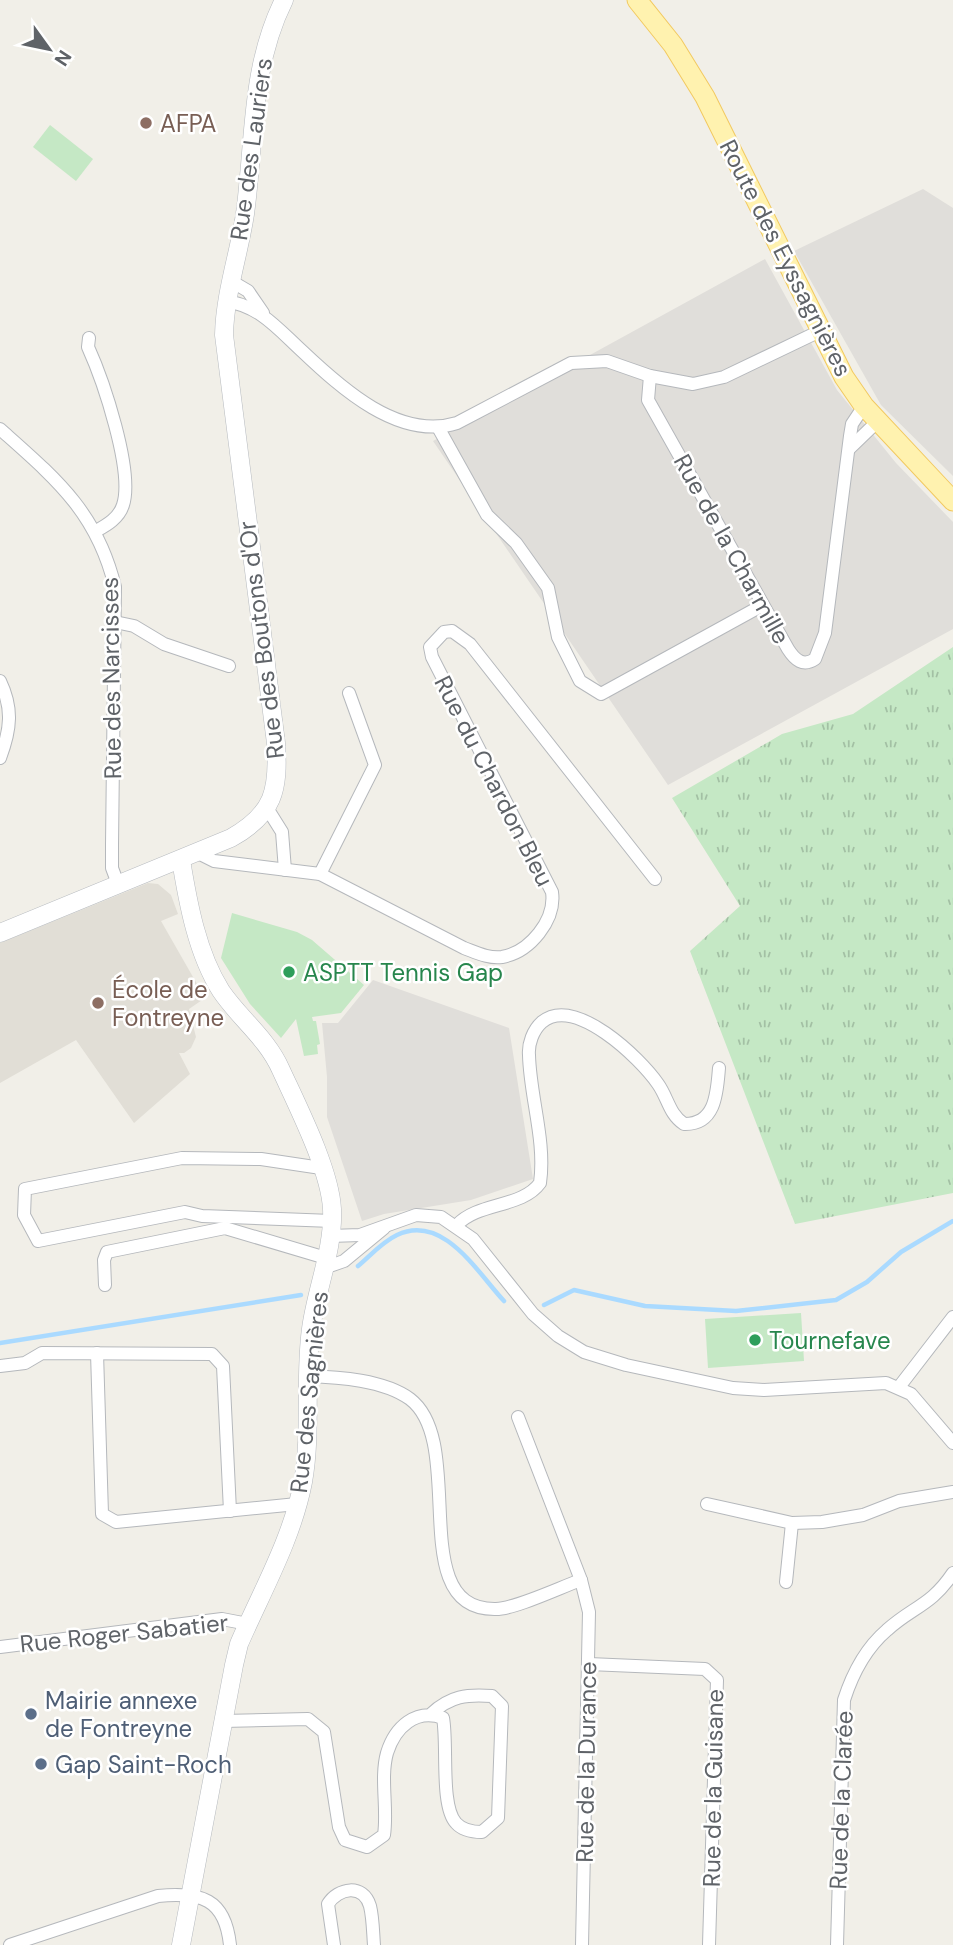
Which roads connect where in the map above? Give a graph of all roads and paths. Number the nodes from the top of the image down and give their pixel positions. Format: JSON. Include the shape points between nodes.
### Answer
{"nodes":[{"id":1,"x":284,"y":0,"type":"edge"},
{"id":2,"x":637,"y":0,"type":"edge"},
{"id":3,"x":231,"y":281,"type":"junction"},
{"id":4,"x":226,"y":301,"type":"junction"},
{"id":5,"x":265,"y":316,"type":"junction"},
{"id":6,"x":820,"y":331,"type":"junction"},
{"id":7,"x":89,"y":338,"type":"dead end"},
{"id":8,"x":650,"y":376,"type":"junction"},
{"id":9,"x":864,"y":406,"type":"junction"},
{"id":10,"x":878,"y":421,"type":"junction"},
{"id":11,"x":0,"y":429,"type":"edge"},
{"id":12,"x":439,"y":429,"type":"junction"},
{"id":13,"x":850,"y":448,"type":"junction"},
{"id":14,"x":953,"y":501,"type":"edge"},
{"id":15,"x":96,"y":531,"type":"junction"},
{"id":16,"x":763,"y":605,"type":"junction"},
{"id":17,"x":115,"y":622,"type":"junction"},
{"id":18,"x":229,"y":666,"type":"dead end"},
{"id":19,"x":0,"y":681,"type":"edge"},
{"id":20,"x":349,"y":693,"type":"dead end"},
{"id":21,"x":0,"y":758,"type":"edge"},
{"id":22,"x":267,"y":808,"type":"junction"},
{"id":23,"x":198,"y":853,"type":"junction"},
{"id":24,"x":181,"y":860,"type":"junction"},
{"id":25,"x":285,"y":870,"type":"junction"},
{"id":26,"x":320,"y":874,"type":"junction"},
{"id":27,"x":655,"y":879,"type":"dead end"},
{"id":28,"x":118,"y":884,"type":"junction"},
{"id":29,"x":0,"y":933,"type":"edge"},
{"id":30,"x":719,"y":1068,"type":"dead end"},
{"id":31,"x":321,"y":1168,"type":"junction"},
{"id":32,"x":388,"y":1224,"type":"junction"},
{"id":33,"x":457,"y":1225,"type":"junction"},
{"id":34,"x":331,"y":1228,"type":"junction"},
{"id":35,"x":325,"y":1263,"type":"junction"},
{"id":36,"x":105,"y":1285,"type":"dead end"},
{"id":37,"x":953,"y":1317,"type":"edge"},
{"id":38,"x":97,"y":1353,"type":"junction"},
{"id":39,"x":0,"y":1366,"type":"edge"},
{"id":40,"x":307,"y":1376,"type":"junction"},
{"id":41,"x":899,"y":1387,"type":"junction"},
{"id":42,"x":518,"y":1416,"type":"dead end"},
{"id":43,"x":953,"y":1443,"type":"edge"},
{"id":44,"x":953,"y":1492,"type":"edge"},
{"id":45,"x":297,"y":1504,"type":"junction"},
{"id":46,"x":707,"y":1504,"type":"dead end"},
{"id":47,"x":230,"y":1511,"type":"junction"},
{"id":48,"x":792,"y":1523,"type":"junction"},
{"id":49,"x":953,"y":1573,"type":"edge"},
{"id":50,"x":582,"y":1580,"type":"junction"},
{"id":51,"x":786,"y":1582,"type":"dead end"},
{"id":52,"x":248,"y":1624,"type":"junction"},
{"id":53,"x":0,"y":1647,"type":"edge"},
{"id":54,"x":589,"y":1664,"type":"junction"},
{"id":55,"x":431,"y":1714,"type":"junction"},
{"id":56,"x":223,"y":1721,"type":"junction"},
{"id":57,"x":189,"y":1896,"type":"junction"},
{"id":58,"x":10,"y":1945,"type":"edge"},
{"id":59,"x":181,"y":1945,"type":"edge"},
{"id":60,"x":230,"y":1945,"type":"edge"},
{"id":61,"x":334,"y":1945,"type":"edge"},
{"id":62,"x":374,"y":1945,"type":"edge"},
{"id":63,"x":582,"y":1945,"type":"edge"},
{"id":64,"x":709,"y":1945,"type":"edge"},
{"id":65,"x":836,"y":1945,"type":"edge"}],
"edges":[{"from":1,"to":3,"type":"main road","name":"Rue des Lauriers","via":[[258,73],[244,216]]},
{"from":2,"to":6,"type":"main road","name":"Route des Eyssagnières","via":[[690,70]]},
{"from":3,"to":4,"type":"main road","name":"Rue des Lauriers"},
{"from":3,"to":5,"type":"street","via":[[247,292]]},
{"from":4,"to":5,"type":"street"},
{"from":4,"to":22,"type":"main road","name":"Rue des Boutons d'Or","via":[[224,335],[276,743],[277,783]]},
{"from":5,"to":12,"type":"street","via":[[333,379],[369,404],[402,421]]},
{"from":6,"to":8,"type":"street","via":[[708,382],[693,384]]},
{"from":6,"to":9,"type":"main road","name":"Route des Eyssagnières"},
{"from":7,"to":15,"type":"street","via":[[88,347],[112,413],[125,493],[117,516]]},
{"from":8,"to":12,"type":"street","via":[[607,361],[571,363]]},
{"from":8,"to":16,"type":"street","name":"Rue de la Charmille","via":[[648,400]]},
{"from":9,"to":10,"type":"main road","name":"Route des Eyssagnières"},
{"from":9,"to":13,"type":"street","name":"Rue de la Charmille","via":[[852,424]]},
{"from":10,"to":13,"type":"street"},
{"from":10,"to":14,"type":"main road","name":"Route des Eyssagnières"},
{"from":11,"to":15,"type":"street","name":"Rue des Narcisses","via":[[64,488]]},
{"from":12,"to":16,"type":"street","via":[[487,515],[516,543],[548,588],[558,637],[580,681],[591,691],[601,694]]},
{"from":13,"to":16,"type":"street","name":"Rue de la Charmille","via":[[825,634],[815,659],[809,663],[794,659]]},
{"from":15,"to":17,"type":"street","name":"Rue des Narcisses","via":[[115,587]]},
{"from":17,"to":18,"type":"street"},
{"from":17,"to":28,"type":"street","name":"Rue des Narcisses","via":[[112,868]]},
{"from":19,"to":21,"type":"street","via":[[11,717]]},
{"from":20,"to":26,"type":"street","via":[[375,765]]},
{"from":22,"to":23,"type":"main road","via":[[240,833]]},
{"from":22,"to":25,"type":"street","via":[[282,832]]},
{"from":23,"to":24,"type":"main road"},
{"from":23,"to":25,"type":"street","name":"Rue du Chardon Bleu","via":[[214,861]]},
{"from":24,"to":28,"type":"main road"},
{"from":24,"to":31,"type":"main road","name":"Rue des Sagnières","via":[[202,950],[214,977],[271,1051]]},
{"from":25,"to":26,"type":"street","name":"Rue du Chardon Bleu"},
{"from":26,"to":27,"type":"street","name":"Rue du Chardon Bleu","via":[[486,956],[513,953],[548,922],[553,902],[546,877],[432,657],[430,647],[452,631],[470,644]]},
{"from":28,"to":29,"type":"main road"},
{"from":30,"to":33,"type":"street","via":[[713,1108],[699,1121],[684,1124],[672,1113],[650,1074],[598,1028],[576,1016],[552,1016],[535,1031],[528,1054],[540,1183],[531,1192],[475,1213]]},
{"from":31,"to":34,"type":"main road","name":"Rue des Sagnières","via":[[330,1199]]},
{"from":31,"to":34,"type":"street","via":[[261,1159],[182,1158],[25,1189],[24,1215],[38,1241],[185,1212]]},
{"from":32,"to":33,"type":"street","via":[[428,1214]]},
{"from":32,"to":34,"type":"street","via":[[360,1235]]},
{"from":32,"to":35,"type":"street","via":[[351,1256]]},
{"from":33,"to":41,"type":"street","via":[[533,1314],[584,1352],[626,1366],[733,1388],[886,1383]]},
{"from":34,"to":35,"type":"main road","name":"Rue des Sagnières"},
{"from":35,"to":36,"type":"street","via":[[225,1228],[204,1230],[107,1252]]},
{"from":35,"to":40,"type":"main road","name":"Rue des Sagnières","via":[[312,1319]]},
{"from":37,"to":41,"type":"street"},
{"from":38,"to":39,"type":"street","via":[[42,1353],[24,1363]]},
{"from":38,"to":47,"type":"street","via":[[202,1352],[219,1360],[223,1366]]},
{"from":38,"to":47,"type":"street","via":[[102,1514],[116,1522]]},
{"from":40,"to":45,"type":"main road","name":"Rue des Sagnières","via":[[307,1454]]},
{"from":40,"to":50,"type":"street","via":[[392,1388],[424,1415],[436,1441],[443,1556],[451,1585],[463,1601],[499,1610]]},
{"from":41,"to":43,"type":"street","via":[[921,1404]]},
{"from":42,"to":50,"type":"street","name":"Rue de la Durance"},
{"from":44,"to":48,"type":"street","via":[[900,1501],[848,1519]]},
{"from":45,"to":47,"type":"street"},
{"from":45,"to":52,"type":"main road","name":"Rue des Sagnières"},
{"from":46,"to":48,"type":"street"},
{"from":48,"to":51,"type":"street"},
{"from":49,"to":65,"type":"street","name":"Rue de la Clarée","via":[[929,1603],[887,1629],[847,1690]]},
{"from":50,"to":54,"type":"street","name":"Rue de la Durance","via":[[589,1612]]},
{"from":52,"to":53,"type":"street","name":"Rue Roger Sabatier","via":[[222,1619]]},
{"from":52,"to":56,"type":"main road","name":"Rue des Sagnières","via":[[233,1665]]},
{"from":54,"to":63,"type":"street","name":"Rue de la Durance"},
{"from":54,"to":64,"type":"street","name":"Rue de la Guisane","via":[[705,1669],[717,1680]]},
{"from":55,"to":55,"type":"street","via":[[443,1718],[446,1733],[449,1809],[456,1824],[482,1832],[498,1818],[502,1706],[492,1696],[460,1695]]},
{"from":55,"to":56,"type":"street","via":[[408,1721],[391,1744],[386,1755],[384,1835],[367,1847],[345,1840],[339,1827],[324,1732],[317,1724],[308,1718]]},
{"from":56,"to":57,"type":"main road","name":"Rue des Sagnières"},
{"from":57,"to":58,"type":"street","via":[[158,1896]]},
{"from":57,"to":59,"type":"main road","name":"Rue des Sagnières"},
{"from":57,"to":60,"type":"street","via":[[210,1901],[223,1913]]},
{"from":61,"to":62,"type":"street","via":[[328,1904],[334,1894],[349,1889],[362,1894],[369,1904]]}]}
